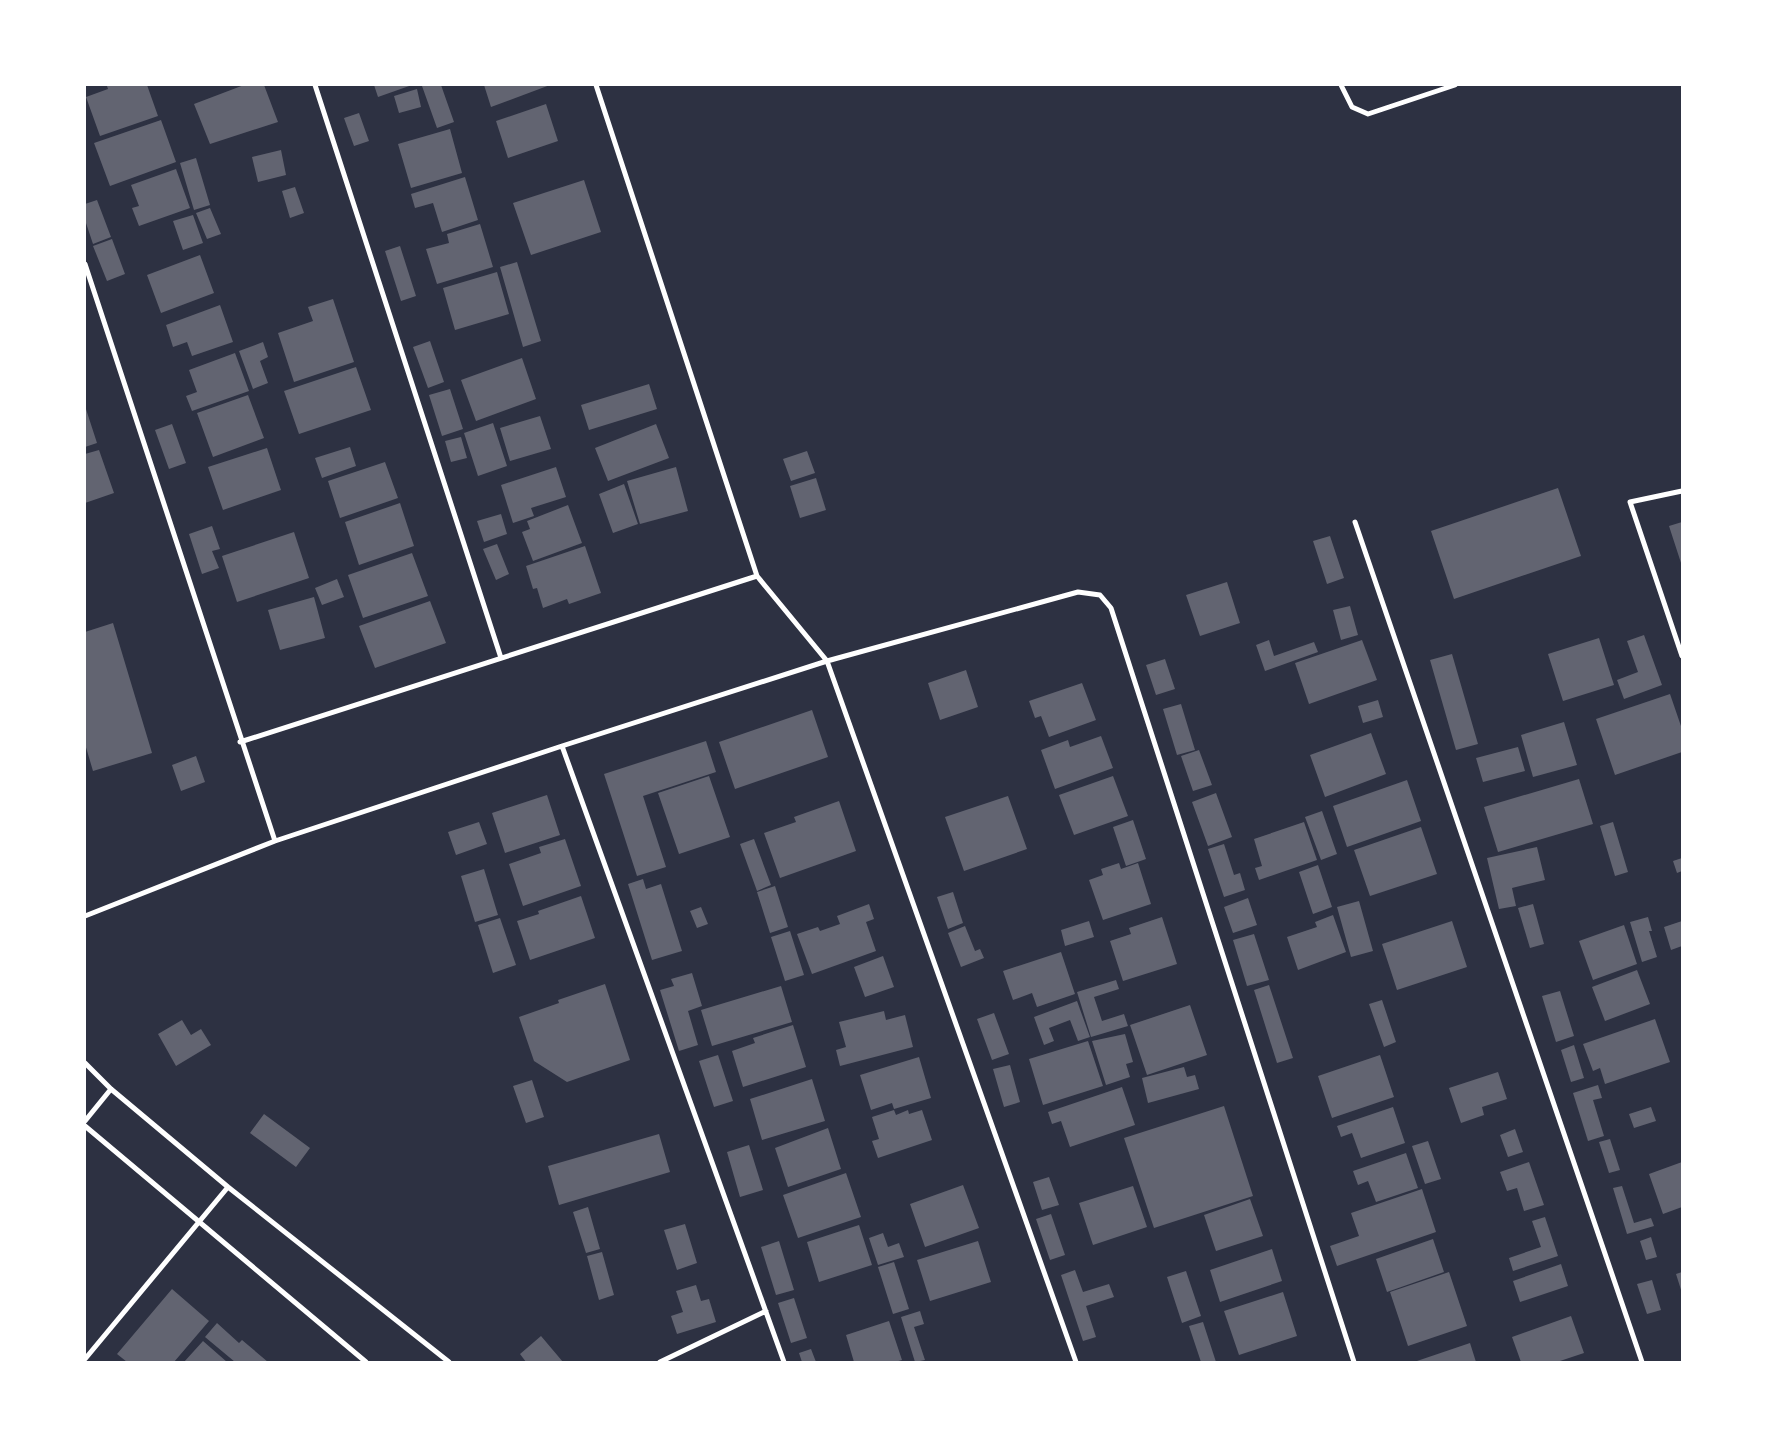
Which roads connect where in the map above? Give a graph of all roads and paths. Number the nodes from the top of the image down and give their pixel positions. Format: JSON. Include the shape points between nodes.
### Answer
{"nodes":[{"id":1,"x":315,"y":85,"type":"edge"},
{"id":2,"x":596,"y":85,"type":"edge"},
{"id":3,"x":1341,"y":85,"type":"edge"},
{"id":4,"x":1455,"y":85,"type":"edge"},
{"id":5,"x":85,"y":264,"type":"edge"},
{"id":6,"x":1682,"y":491,"type":"edge"},
{"id":7,"x":1355,"y":522,"type":"dead end"},
{"id":8,"x":757,"y":576,"type":"junction"},
{"id":9,"x":1682,"y":656,"type":"edge"},
{"id":10,"x":501,"y":658,"type":"junction"},
{"id":11,"x":827,"y":661,"type":"junction"},
{"id":12,"x":240,"y":742,"type":"junction"},
{"id":13,"x":562,"y":746,"type":"junction"},
{"id":14,"x":275,"y":841,"type":"junction"},
{"id":15,"x":85,"y":916,"type":"edge"},
{"id":16,"x":85,"y":1063,"type":"edge"},
{"id":17,"x":111,"y":1089,"type":"junction"},
{"id":18,"x":85,"y":1121,"type":"edge"},
{"id":19,"x":85,"y":1126,"type":"edge"},
{"id":20,"x":228,"y":1188,"type":"junction"},
{"id":21,"x":200,"y":1222,"type":"junction"},
{"id":22,"x":766,"y":1311,"type":"junction"},
{"id":23,"x":85,"y":1359,"type":"edge"},
{"id":24,"x":366,"y":1362,"type":"edge"},
{"id":25,"x":449,"y":1362,"type":"edge"},
{"id":26,"x":660,"y":1362,"type":"edge"},
{"id":27,"x":784,"y":1362,"type":"edge"},
{"id":28,"x":1076,"y":1362,"type":"edge"},
{"id":29,"x":1354,"y":1362,"type":"edge"},
{"id":30,"x":1642,"y":1362,"type":"edge"}],
"edges":[{"from":1,"to":10,"type":"street"},
{"from":2,"to":8,"type":"street"},
{"from":3,"to":4,"type":"street","via":[[1352,107],[1368,114]]},
{"from":5,"to":12,"type":"street"},
{"from":6,"to":9,"type":"street","via":[[1630,502]]},
{"from":7,"to":30,"type":"street"},
{"from":8,"to":10,"type":"street"},
{"from":8,"to":11,"type":"street"},
{"from":10,"to":12,"type":"street"},
{"from":11,"to":13,"type":"street"},
{"from":11,"to":28,"type":"street"},
{"from":11,"to":29,"type":"street","via":[[1078,592],[1100,595],[1111,608]]},
{"from":12,"to":14,"type":"street"},
{"from":13,"to":14,"type":"street"},
{"from":13,"to":22,"type":"street"},
{"from":14,"to":15,"type":"street"},
{"from":16,"to":17,"type":"street"},
{"from":17,"to":18,"type":"street"},
{"from":17,"to":20,"type":"street"},
{"from":19,"to":21,"type":"street"},
{"from":20,"to":21,"type":"street"},
{"from":20,"to":25,"type":"street"},
{"from":21,"to":23,"type":"street"},
{"from":21,"to":24,"type":"street"},
{"from":22,"to":26,"type":"street"},
{"from":22,"to":27,"type":"street"}]}
